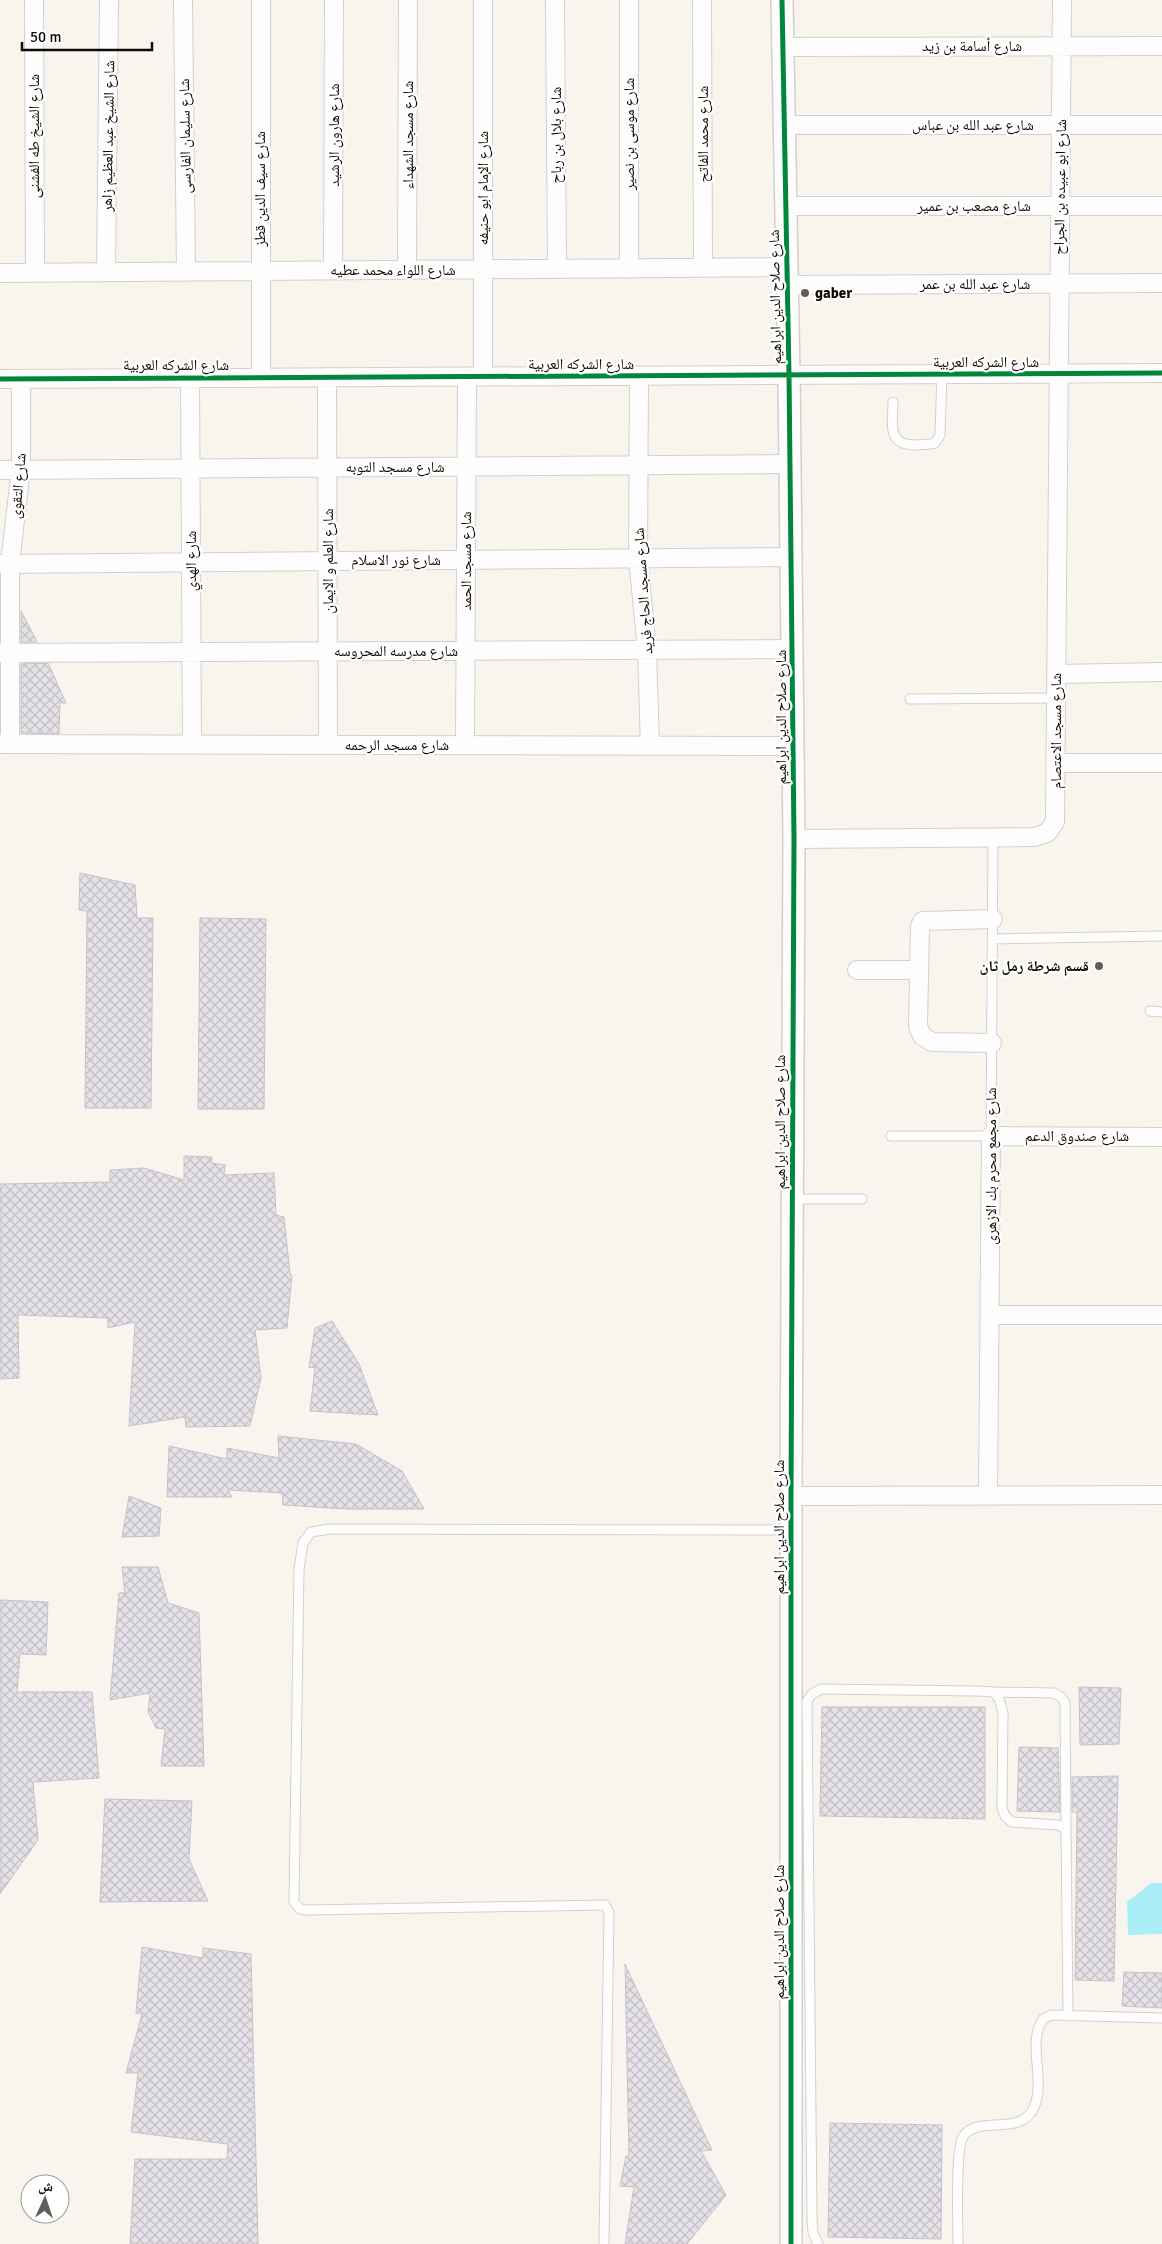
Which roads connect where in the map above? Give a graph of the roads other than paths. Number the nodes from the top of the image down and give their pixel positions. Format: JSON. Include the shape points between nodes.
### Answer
{"nodes":[{"id":1,"x":34,"y":0,"type":"edge"},
{"id":2,"x":109,"y":0,"type":"edge"},
{"id":3,"x":183,"y":0,"type":"edge"},
{"id":4,"x":261,"y":0,"type":"edge"},
{"id":5,"x":334,"y":0,"type":"edge"},
{"id":6,"x":408,"y":0,"type":"edge"},
{"id":7,"x":483,"y":0,"type":"edge"},
{"id":8,"x":555,"y":0,"type":"edge"},
{"id":9,"x":629,"y":0,"type":"edge"},
{"id":10,"x":702,"y":0,"type":"edge"},
{"id":11,"x":782,"y":0,"type":"edge"},
{"id":12,"x":1062,"y":0,"type":"edge"},
{"id":13,"x":1062,"y":46,"type":"junction"},
{"id":14,"x":1162,"y":46,"type":"edge"},
{"id":15,"x":783,"y":47,"type":"junction"},
{"id":16,"x":784,"y":125,"type":"junction"},
{"id":17,"x":1061,"y":125,"type":"junction"},
{"id":18,"x":1162,"y":125,"type":"edge"},
{"id":19,"x":786,"y":206,"type":"junction"},
{"id":20,"x":1060,"y":206,"type":"junction"},
{"id":21,"x":1162,"y":206,"type":"edge"},
{"id":22,"x":703,"y":268,"type":"junction"},
{"id":23,"x":557,"y":269,"type":"junction"},
{"id":24,"x":629,"y":269,"type":"junction"},
{"id":25,"x":333,"y":270,"type":"junction"},
{"id":26,"x":407,"y":270,"type":"junction"},
{"id":27,"x":483,"y":270,"type":"junction"},
{"id":28,"x":260,"y":271,"type":"junction"},
{"id":29,"x":106,"y":272,"type":"junction"},
{"id":30,"x":186,"y":272,"type":"junction"},
{"id":31,"x":0,"y":273,"type":"edge"},
{"id":32,"x":35,"y":273,"type":"junction"},
{"id":33,"x":787,"y":276,"type":"junction"},
{"id":34,"x":1059,"y":283,"type":"junction"},
{"id":35,"x":1162,"y":283,"type":"edge"},
{"id":36,"x":1162,"y":373,"type":"edge"},
{"id":37,"x":942,"y":374,"type":"junction"},
{"id":38,"x":1058,"y":374,"type":"junction"},
{"id":39,"x":789,"y":375,"type":"junction"},
{"id":40,"x":639,"y":376,"type":"junction"},
{"id":41,"x":327,"y":377,"type":"junction"},
{"id":42,"x":475,"y":377,"type":"junction"},
{"id":43,"x":21,"y":378,"type":"junction"},
{"id":44,"x":190,"y":378,"type":"junction"},
{"id":45,"x":261,"y":378,"type":"junction"},
{"id":46,"x":0,"y":379,"type":"edge"},
{"id":47,"x":893,"y":402,"type":"dead end"},
{"id":48,"x":790,"y":464,"type":"junction"},
{"id":49,"x":638,"y":465,"type":"junction"},
{"id":50,"x":466,"y":466,"type":"junction"},
{"id":51,"x":327,"y":467,"type":"junction"},
{"id":52,"x":190,"y":468,"type":"junction"},
{"id":53,"x":21,"y":469,"type":"junction"},
{"id":54,"x":0,"y":470,"type":"edge"},
{"id":55,"x":792,"y":557,"type":"junction"},
{"id":56,"x":638,"y":558,"type":"junction"},
{"id":57,"x":466,"y":560,"type":"junction"},
{"id":58,"x":328,"y":561,"type":"junction"},
{"id":59,"x":191,"y":562,"type":"junction"},
{"id":60,"x":5,"y":563,"type":"edge"},
{"id":61,"x":793,"y":649,"type":"junction"},
{"id":62,"x":647,"y":650,"type":"junction"},
{"id":63,"x":465,"y":651,"type":"junction"},
{"id":64,"x":191,"y":652,"type":"junction"},
{"id":65,"x":328,"y":652,"type":"junction"},
{"id":66,"x":4,"y":653,"type":"edge"},
{"id":67,"x":1162,"y":672,"type":"edge"},
{"id":68,"x":1057,"y":674,"type":"junction"},
{"id":69,"x":1056,"y":698,"type":"junction"},
{"id":70,"x":910,"y":699,"type":"dead end"},
{"id":71,"x":5,"y":744,"type":"edge"},
{"id":72,"x":192,"y":744,"type":"junction"},
{"id":73,"x":328,"y":744,"type":"junction"},
{"id":74,"x":464,"y":745,"type":"junction"},
{"id":75,"x":650,"y":746,"type":"junction"},
{"id":76,"x":794,"y":746,"type":"junction"},
{"id":77,"x":1056,"y":763,"type":"junction"},
{"id":78,"x":1162,"y":763,"type":"edge"},
{"id":79,"x":993,"y":838,"type":"junction"},
{"id":80,"x":794,"y":839,"type":"junction"},
{"id":81,"x":993,"y":919,"type":"junction"},
{"id":82,"x":1162,"y":936,"type":"edge"},
{"id":83,"x":992,"y":939,"type":"junction"},
{"id":84,"x":857,"y":970,"type":"dead end"},
{"id":85,"x":919,"y":970,"type":"junction"},
{"id":86,"x":1150,"y":1011,"type":"dead end"},
{"id":87,"x":1162,"y":1012,"type":"edge"},
{"id":88,"x":992,"y":1043,"type":"junction"},
{"id":89,"x":891,"y":1136,"type":"dead end"},
{"id":90,"x":991,"y":1136,"type":"junction"},
{"id":91,"x":1162,"y":1137,"type":"edge"},
{"id":92,"x":792,"y":1199,"type":"junction"},
{"id":93,"x":862,"y":1199,"type":"dead end"},
{"id":94,"x":990,"y":1315,"type":"junction"},
{"id":95,"x":1162,"y":1315,"type":"edge"},
{"id":96,"x":988,"y":1495,"type":"junction"},
{"id":97,"x":1162,"y":1495,"type":"edge"},
{"id":98,"x":791,"y":1496,"type":"junction"},
{"id":99,"x":791,"y":1530,"type":"junction"},
{"id":100,"x":994,"y":1692,"type":"junction"},
{"id":101,"x":1066,"y":1829,"type":"junction"},
{"id":102,"x":1068,"y":2016,"type":"junction"},
{"id":103,"x":1162,"y":2018,"type":"edge"},
{"id":104,"x":604,"y":2244,"type":"edge"},
{"id":105,"x":791,"y":2244,"type":"edge"},
{"id":106,"x":818,"y":2244,"type":"edge"},
{"id":107,"x":958,"y":2244,"type":"edge"}],
"edges":[{"from":1,"to":32,"type":"street","name":"شارع الشيخ طه الفشنى"},
{"from":2,"to":29,"type":"street","name":"شارع الشيخ عبد العظيم زاهر"},
{"from":3,"to":30,"type":"street","name":"شارع سليمان الفارسى"},
{"from":4,"to":28,"type":"street","name":"شارع سيف الدين قطز"},
{"from":5,"to":25,"type":"street","name":"شارع هارون الرشيد"},
{"from":6,"to":26,"type":"street","name":"شارع مسجد الشهداء"},
{"from":7,"to":27,"type":"street","name":"شارع الإمام ابو حنيفه"},
{"from":8,"to":23,"type":"street","name":"شارع بلال بن رباح"},
{"from":9,"to":24,"type":"street","name":"شارع موسى بن نصير"},
{"from":10,"to":22,"type":"street","name":"شارع محمد الفاتح"},
{"from":11,"to":15,"type":"street","name":"شارع صلاح الدين ابراهيم"},
{"from":12,"to":13,"type":"street","name":"شارع ابو عبيده بن الجراح"},
{"from":13,"to":14,"type":"street","name":"شارع أسامة بن زيد"},
{"from":13,"to":15,"type":"street","name":"شارع أسامة بن زيد"},
{"from":13,"to":17,"type":"street","name":"شارع ابو عبيده بن الجراح"},
{"from":15,"to":16,"type":"street","name":"شارع صلاح الدين ابراهيم"},
{"from":16,"to":17,"type":"street","name":"شارع عبد الله بن عباس"},
{"from":16,"to":19,"type":"street","name":"شارع صلاح الدين ابراهيم"},
{"from":17,"to":18,"type":"street","name":"شارع عبد الله بن عباس"},
{"from":17,"to":20,"type":"street","name":"شارع ابو عبيده بن الجراح"},
{"from":19,"to":20,"type":"street","name":"شارع مصعب بن عمير"},
{"from":19,"to":33,"type":"street","name":"شارع صلاح الدين ابراهيم"},
{"from":20,"to":21,"type":"street","name":"شارع مصعب بن عمير"},
{"from":20,"to":34,"type":"street","name":"شارع ابو عبيده بن الجراح"},
{"from":22,"to":24,"type":"street","name":"شارع اللواء محمد عطيه"},
{"from":22,"to":33,"type":"street","name":"شارع اللواء محمد عطيه"},
{"from":23,"to":24,"type":"street","name":"شارع اللواء محمد عطيه"},
{"from":23,"to":27,"type":"street","name":"شارع اللواء محمد عطيه"},
{"from":25,"to":26,"type":"street","name":"شارع اللواء محمد عطيه"},
{"from":25,"to":28,"type":"street","name":"شارع اللواء محمد عطيه"},
{"from":26,"to":27,"type":"street","name":"شارع اللواء محمد عطيه"},
{"from":27,"to":42,"type":"street","name":"شارع الإمام ابو حنيفه"},
{"from":28,"to":30,"type":"street","name":"شارع اللواء محمد عطيه"},
{"from":28,"to":45,"type":"street","name":"شارع سيف الدين قطز"},
{"from":29,"to":30,"type":"street","name":"شارع اللواء محمد عطيه"},
{"from":29,"to":32,"type":"street","name":"شارع اللواء محمد عطيه"},
{"from":31,"to":32,"type":"street","name":"شارع اللواء محمد عطيه"},
{"from":33,"to":34,"type":"street","name":"شارع عبد الله بن عمر"},
{"from":33,"to":39,"type":"street","name":"شارع صلاح الدين ابراهيم"},
{"from":34,"to":35,"type":"street","name":"شارع عبد الله بن عمر"},
{"from":34,"to":38,"type":"street","name":"شارع ابو عبيده بن الجراح"},
{"from":36,"to":38,"type":"street","name":"شارع الشركه العربية"},
{"from":37,"to":38,"type":"street","name":"شارع الشركه العربية"},
{"from":37,"to":39,"type":"street","name":"شارع الشركه العربية"},
{"from":37,"to":47,"type":"lane","via":[[940,435],[935,443],[905,445],[898,441],[893,434]]},
{"from":38,"to":68,"type":"street","name":"شارع مسجد الاعتصام"},
{"from":39,"to":40,"type":"street","name":"شارع الشركه العربية"},
{"from":39,"to":48,"type":"street","name":"شارع صلاح الدين ابراهيم"},
{"from":40,"to":42,"type":"street","name":"شارع الشركه العربية"},
{"from":40,"to":49,"type":"street","name":"شارع مسجد الحاج فريد"},
{"from":41,"to":42,"type":"street","name":"شارع الشركه العربية"},
{"from":41,"to":45,"type":"street","name":"شارع الشركه العربية"},
{"from":41,"to":51,"type":"street","name":"شارع العلم و الايمان"},
{"from":42,"to":50,"type":"street","name":"شارع مسجد الحمد"},
{"from":43,"to":44,"type":"street","name":"شارع الشركه العربية"},
{"from":43,"to":46,"type":"street","name":"شارع الشركه العربية"},
{"from":43,"to":53,"type":"street","name":"شارع التقوى"},
{"from":44,"to":45,"type":"street","name":"شارع الشركه العربية"},
{"from":44,"to":52,"type":"street","name":"شارع الهدي"},
{"from":48,"to":49,"type":"street","name":"شارع مسجد التوبه"},
{"from":48,"to":55,"type":"street","name":"شارع صلاح الدين ابراهيم"},
{"from":49,"to":50,"type":"street","name":"شارع مسجد التوبه"},
{"from":49,"to":56,"type":"street","name":"شارع مسجد الحاج فريد"},
{"from":50,"to":51,"type":"street","name":"شارع مسجد التوبه"},
{"from":50,"to":57,"type":"street","name":"شارع مسجد الحمد"},
{"from":51,"to":52,"type":"street","name":"شارع مسجد التوبه"},
{"from":51,"to":58,"type":"street","name":"شارع العلم و الايمان"},
{"from":52,"to":53,"type":"street","name":"شارع مسجد التوبه"},
{"from":52,"to":59,"type":"street","name":"شارع الهدي"},
{"from":53,"to":54,"type":"street","name":"شارع مسجد التوبه"},
{"from":53,"to":60,"type":"street","name":"شارع التقوى"},
{"from":55,"to":56,"type":"street","name":"شارع نور الاسلام"},
{"from":55,"to":61,"type":"street","name":"شارع صلاح الدين ابراهيم"},
{"from":56,"to":57,"type":"street","name":"شارع نور الاسلام"},
{"from":56,"to":62,"type":"street","name":"شارع مسجد الحاج فريد"},
{"from":57,"to":58,"type":"street","name":"شارع نور الاسلام"},
{"from":57,"to":63,"type":"street","name":"شارع مسجد الحمد"},
{"from":58,"to":59,"type":"street","name":"شارع نور الاسلام"},
{"from":58,"to":65,"type":"street","name":"شارع العلم و الايمان"},
{"from":59,"to":60,"type":"street","name":"شارع نور الاسلام"},
{"from":59,"to":64,"type":"street","name":"شارع الهدي"},
{"from":60,"to":66,"type":"street","name":"شارع التقوى"},
{"from":61,"to":62,"type":"street","name":"شارع مدرسه المحروسه"},
{"from":61,"to":76,"type":"street","name":"شارع صلاح الدين ابراهيم"},
{"from":62,"to":63,"type":"street","name":"شارع مدرسه المحروسه"},
{"from":62,"to":75,"type":"street","name":"شارع مسجد الحاج فريد"},
{"from":63,"to":65,"type":"street","name":"شارع مدرسه المحروسه"},
{"from":63,"to":74,"type":"street","name":"شارع مسجد الحمد"},
{"from":64,"to":65,"type":"street","name":"شارع مدرسه المحروسه"},
{"from":64,"to":66,"type":"street","name":"شارع مدرسه المحروسه"},
{"from":64,"to":72,"type":"street","name":"شارع الهدي"},
{"from":65,"to":73,"type":"street","name":"شارع العلم و الايمان"},
{"from":66,"to":71,"type":"street","name":"شارع التقوى"},
{"from":67,"to":68,"type":"street"},
{"from":68,"to":69,"type":"street","name":"شارع مسجد الاعتصام"},
{"from":69,"to":70,"type":"lane"},
{"from":69,"to":77,"type":"street","name":"شارع مسجد الاعتصام"},
{"from":71,"to":72,"type":"street","name":"شارع مسجد الرحمه"},
{"from":72,"to":73,"type":"street","name":"شارع مسجد الرحمه"},
{"from":73,"to":74,"type":"street","name":"شارع مسجد الرحمه"},
{"from":74,"to":75,"type":"street","name":"شارع مسجد الرحمه"},
{"from":75,"to":76,"type":"street","name":"شارع مسجد الرحمه"},
{"from":76,"to":80,"type":"street","name":"شارع صلاح الدين ابراهيم"},
{"from":77,"to":78,"type":"street"},
{"from":77,"to":79,"type":"street","name":"شارع مسجد الاعتصام","via":[[1056,815],[1052,828],[1041,836]]},
{"from":79,"to":80,"type":"street","name":"شارع مسجد الاعتصام"},
{"from":79,"to":81,"type":"lane","name":"شارع مجمع محرم بك الازهرى"},
{"from":80,"to":92,"type":"street","name":"شارع صلاح الدين ابراهيم"},
{"from":81,"to":83,"type":"lane","name":"شارع مجمع محرم بك الازهرى"},
{"from":81,"to":85,"type":"street","via":[[923,922],[920,926]]},
{"from":82,"to":83,"type":"lane"},
{"from":83,"to":88,"type":"lane","name":"شارع مجمع محرم بك الازهرى"},
{"from":84,"to":85,"type":"street"},
{"from":85,"to":88,"type":"street","via":[[918,1026],[922,1036],[932,1042]]},
{"from":86,"to":87,"type":"lane"},
{"from":88,"to":90,"type":"lane","name":"شارع مجمع محرم بك الازهرى"},
{"from":89,"to":90,"type":"lane"},
{"from":90,"to":91,"type":"street","name":"شارع صندوق الدعم"},
{"from":90,"to":94,"type":"street","name":"شارع مجمع محرم بك الازهرى"},
{"from":92,"to":93,"type":"lane"},
{"from":92,"to":98,"type":"street","name":"شارع صلاح الدين ابراهيم"},
{"from":94,"to":95,"type":"street"},
{"from":94,"to":96,"type":"street","name":"شارع مجمع محرم بك الازهرى"},
{"from":96,"to":97,"type":"street"},
{"from":96,"to":98,"type":"street"},
{"from":98,"to":99,"type":"street","name":"شارع صلاح الدين ابراهيم"},
{"from":99,"to":104,"type":"lane","via":[[330,1529],[311,1532],[303,1543],[299,1569],[294,1902],[300,1909],[307,1910],[605,1905],[609,1912]]},
{"from":99,"to":105,"type":"street","name":"شارع صلاح الدين ابراهيم"},
{"from":100,"to":101,"type":"lane","via":[[1003,1713],[1002,1808],[1005,1816],[1012,1822],[1058,1825]]},
{"from":100,"to":101,"type":"lane","via":[[1054,1693],[1065,1703]]},
{"from":100,"to":106,"type":"lane","via":[[821,1689],[807,1701],[812,2218]]},
{"from":101,"to":102,"type":"lane"},
{"from":102,"to":103,"type":"lane"},
{"from":102,"to":107,"type":"lane","via":[[1046,2016],[1038,2027],[1037,2094],[1035,2106],[1026,2118],[1009,2125],[981,2126],[963,2137],[959,2154]]}]}
